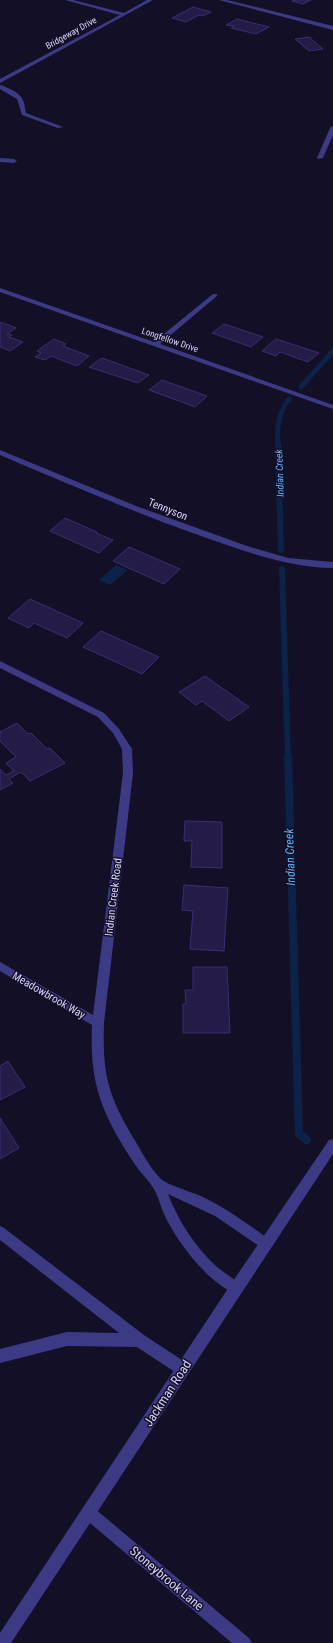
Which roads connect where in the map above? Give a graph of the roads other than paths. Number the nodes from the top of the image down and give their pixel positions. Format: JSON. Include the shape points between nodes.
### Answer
{"nodes":[{"id":1,"x":67,"y":0,"type":"edge"},
{"id":2,"x":151,"y":0,"type":"edge"},
{"id":3,"x":221,"y":0,"type":"edge"},
{"id":4,"x":123,"y":14,"type":"junction"},
{"id":5,"x":333,"y":28,"type":"edge"},
{"id":6,"x":0,"y":81,"type":"edge"},
{"id":7,"x":0,"y":87,"type":"edge"},
{"id":8,"x":60,"y":127,"type":"dead end"},
{"id":9,"x":333,"y":128,"type":"edge"},
{"id":10,"x":320,"y":158,"type":"dead end"},
{"id":11,"x":0,"y":160,"type":"edge"},
{"id":12,"x":14,"y":161,"type":"dead end"},
{"id":13,"x":0,"y":290,"type":"edge"},
{"id":14,"x":215,"y":295,"type":"dead end"},
{"id":15,"x":155,"y":344,"type":"junction"},
{"id":16,"x":333,"y":407,"type":"edge"},
{"id":17,"x":0,"y":452,"type":"edge"},
{"id":18,"x":8,"y":456,"type":"junction"},
{"id":19,"x":0,"y":461,"type":"edge"},
{"id":20,"x":333,"y":565,"type":"edge"},
{"id":21,"x":0,"y":664,"type":"edge"},
{"id":22,"x":0,"y":966,"type":"edge"},
{"id":23,"x":98,"y":1023,"type":"junction"},
{"id":24,"x":333,"y":1144,"type":"edge"},
{"id":25,"x":158,"y":1184,"type":"junction"},
{"id":26,"x":0,"y":1232,"type":"edge"},
{"id":27,"x":266,"y":1244,"type":"junction"},
{"id":28,"x":236,"y":1288,"type":"junction"},
{"id":29,"x":139,"y":1340,"type":"junction"},
{"id":30,"x":0,"y":1356,"type":"edge"},
{"id":31,"x":183,"y":1369,"type":"junction"},
{"id":32,"x":89,"y":1513,"type":"junction"},
{"id":33,"x":2,"y":1643,"type":"edge"},
{"id":34,"x":244,"y":1643,"type":"edge"}],
"edges":[{"from":1,"to":4,"type":"street"},
{"from":2,"to":4,"type":"street","name":"Bridgeway Drive"},
{"from":3,"to":5,"type":"street"},
{"from":4,"to":6,"type":"street","name":"Bridgeway Drive"},
{"from":7,"to":8,"type":"street","via":[[21,101],[24,114]]},
{"from":9,"to":10,"type":"street"},
{"from":11,"to":12,"type":"street"},
{"from":13,"to":15,"type":"street","name":"Longfellow Drive"},
{"from":14,"to":15,"type":"street"},
{"from":15,"to":16,"type":"street","name":"Longfellow Drive"},
{"from":17,"to":18,"type":"street","name":"Tennyson"},
{"from":18,"to":19,"type":"street"},
{"from":18,"to":20,"type":"street","name":"Tennyson","via":[[183,527],[264,555],[293,562]]},
{"from":21,"to":23,"type":"street","name":"Indian Creek Road","via":[[101,715],[116,731],[127,749],[128,773]]},
{"from":22,"to":23,"type":"street","name":"Meadowbrook Way"},
{"from":23,"to":25,"type":"street","name":"Indian Creek Road","via":[[97,1051],[105,1096],[115,1119],[143,1166]]},
{"from":24,"to":27,"type":"street","name":"Jackman Road"},
{"from":25,"to":27,"type":"street","name":"Indian Creek Road","via":[[219,1212]]},
{"from":25,"to":28,"type":"street","name":"Indian Creek Road","via":[[169,1212],[193,1250],[211,1270]]},
{"from":26,"to":29,"type":"street"},
{"from":27,"to":28,"type":"street","name":"Jackman Road"},
{"from":28,"to":31,"type":"street","name":"Jackman Road"},
{"from":29,"to":30,"type":"street","via":[[67,1339]]},
{"from":29,"to":31,"type":"street"},
{"from":31,"to":32,"type":"street","name":"Jackman Road"},
{"from":32,"to":33,"type":"street","name":"Jackman Road"},
{"from":32,"to":34,"type":"street","name":"Stoneybrook Lane"}]}
